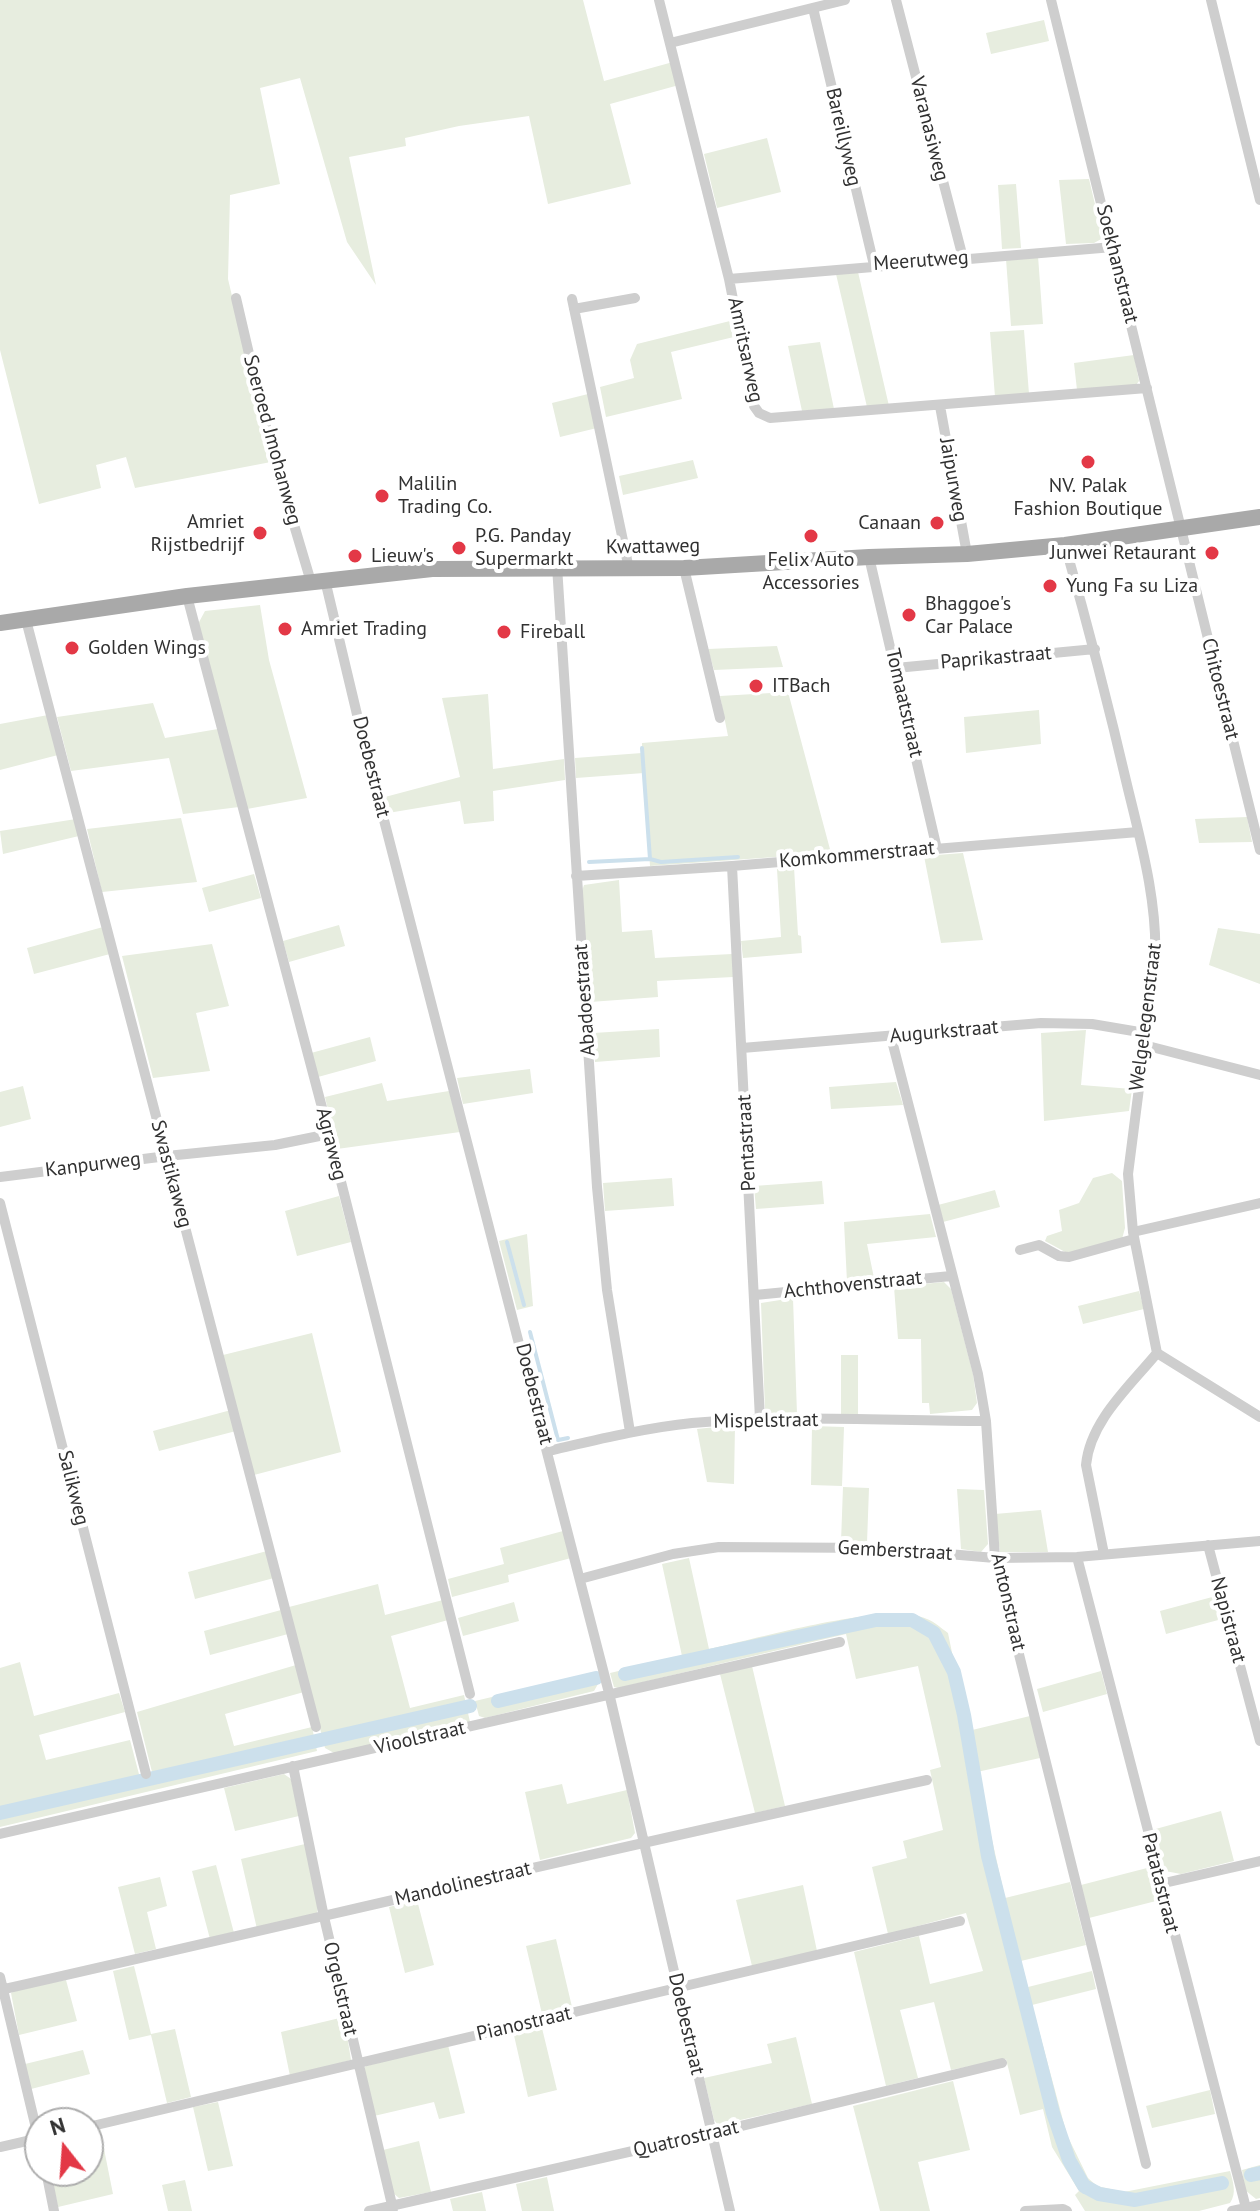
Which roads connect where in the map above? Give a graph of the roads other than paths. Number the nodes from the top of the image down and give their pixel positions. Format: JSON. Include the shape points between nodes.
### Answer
{"nodes":[{"id":1,"x":659,"y":0,"type":"edge"},
{"id":2,"x":845,"y":0,"type":"edge"},
{"id":3,"x":896,"y":0,"type":"edge"},
{"id":4,"x":1051,"y":0,"type":"edge"},
{"id":5,"x":1211,"y":0,"type":"edge"},
{"id":6,"x":813,"y":8,"type":"junction"},
{"id":7,"x":670,"y":43,"type":"junction"},
{"id":8,"x":1260,"y":200,"type":"edge"},
{"id":9,"x":1113,"y":247,"type":"junction"},
{"id":10,"x":963,"y":258,"type":"junction"},
{"id":11,"x":874,"y":265,"type":"junction"},
{"id":12,"x":729,"y":279,"type":"junction"},
{"id":13,"x":236,"y":298,"type":"dead end"},
{"id":14,"x":635,"y":298,"type":"dead end"},
{"id":15,"x":1147,"y":388,"type":"junction"},
{"id":16,"x":940,"y":406,"type":"junction"},
{"id":17,"x":1260,"y":517,"type":"edge"},
{"id":18,"x":1180,"y":529,"type":"junction"},
{"id":19,"x":1065,"y":545,"type":"junction"},
{"id":20,"x":967,"y":554,"type":"junction"},
{"id":21,"x":869,"y":557,"type":"junction"},
{"id":22,"x":557,"y":566,"type":"junction"},
{"id":23,"x":684,"y":568,"type":"junction"},
{"id":24,"x":629,"y":569,"type":"junction"},
{"id":25,"x":318,"y":581,"type":"junction"},
{"id":26,"x":187,"y":596,"type":"junction"},
{"id":27,"x":26,"y":620,"type":"junction"},
{"id":28,"x":0,"y":623,"type":"edge"},
{"id":29,"x":1095,"y":649,"type":"junction"},
{"id":30,"x":896,"y":668,"type":"junction"},
{"id":31,"x":720,"y":718,"type":"dead end"},
{"id":32,"x":1138,"y":832,"type":"junction"},
{"id":33,"x":937,"y":849,"type":"junction"},
{"id":34,"x":1260,"y":850,"type":"edge"},
{"id":35,"x":732,"y":866,"type":"junction"},
{"id":36,"x":576,"y":876,"type":"junction"},
{"id":37,"x":891,"y":1037,"type":"junction"},
{"id":38,"x":1144,"y":1039,"type":"junction"},
{"id":39,"x":742,"y":1048,"type":"junction"},
{"id":40,"x":1260,"y":1075,"type":"edge"},
{"id":41,"x":329,"y":1134,"type":"junction"},
{"id":42,"x":167,"y":1156,"type":"junction"},
{"id":43,"x":0,"y":1177,"type":"edge"},
{"id":44,"x":0,"y":1203,"type":"edge"},
{"id":45,"x":1260,"y":1203,"type":"edge"},
{"id":46,"x":1134,"y":1235,"type":"junction"},
{"id":47,"x":1020,"y":1250,"type":"dead end"},
{"id":48,"x":951,"y":1276,"type":"junction"},
{"id":49,"x":755,"y":1295,"type":"junction"},
{"id":50,"x":1157,"y":1353,"type":"junction"},
{"id":51,"x":1260,"y":1417,"type":"edge"},
{"id":52,"x":760,"y":1419,"type":"junction"},
{"id":53,"x":986,"y":1421,"type":"junction"},
{"id":54,"x":630,"y":1432,"type":"junction"},
{"id":55,"x":548,"y":1451,"type":"junction"},
{"id":56,"x":1260,"y":1541,"type":"edge"},
{"id":57,"x":1208,"y":1545,"type":"junction"},
{"id":58,"x":1104,"y":1554,"type":"junction"},
{"id":59,"x":1077,"y":1557,"type":"junction"},
{"id":60,"x":995,"y":1558,"type":"junction"},
{"id":61,"x":580,"y":1579,"type":"junction"},
{"id":62,"x":840,"y":1642,"type":"dead end"},
{"id":63,"x":609,"y":1693,"type":"junction"},
{"id":64,"x":470,"y":1694,"type":"dead end"},
{"id":65,"x":316,"y":1727,"type":"dead end"},
{"id":66,"x":1260,"y":1741,"type":"edge"},
{"id":67,"x":293,"y":1766,"type":"junction"},
{"id":68,"x":146,"y":1774,"type":"dead end"},
{"id":69,"x":927,"y":1780,"type":"dead end"},
{"id":70,"x":0,"y":1834,"type":"edge"},
{"id":71,"x":644,"y":1842,"type":"junction"},
{"id":72,"x":1260,"y":1861,"type":"edge"},
{"id":73,"x":1160,"y":1884,"type":"junction"},
{"id":74,"x":324,"y":1917,"type":"junction"},
{"id":75,"x":960,"y":1921,"type":"dead end"},
{"id":76,"x":0,"y":1977,"type":"edge"},
{"id":77,"x":678,"y":1988,"type":"junction"},
{"id":78,"x":1,"y":1989,"type":"edge"},
{"id":79,"x":1002,"y":2063,"type":"dead end"},
{"id":80,"x":357,"y":2064,"type":"junction"},
{"id":81,"x":31,"y":2107,"type":"edge"},
{"id":82,"x":104,"y":2123,"type":"edge"},
{"id":83,"x":712,"y":2133,"type":"junction"},
{"id":84,"x":24,"y":2143,"type":"edge"},
{"id":85,"x":0,"y":2147,"type":"edge"},
{"id":86,"x":1146,"y":2164,"type":"dead end"},
{"id":87,"x":49,"y":2187,"type":"edge"},
{"id":88,"x":1260,"y":2205,"type":"edge"},
{"id":89,"x":392,"y":2208,"type":"edge"},
{"id":90,"x":1246,"y":2208,"type":"junction"},
{"id":91,"x":54,"y":2211,"type":"edge"},
{"id":92,"x":369,"y":2211,"type":"edge"},
{"id":93,"x":730,"y":2211,"type":"edge"},
{"id":94,"x":1025,"y":2211,"type":"edge"},
{"id":95,"x":1067,"y":2211,"type":"edge"},
{"id":96,"x":1232,"y":2211,"type":"edge"}],
"edges":[{"from":1,"to":7,"type":"street","name":"Amritsarweg"},
{"from":2,"to":6,"type":"street"},
{"from":3,"to":10,"type":"street","name":"Varanasiweg"},
{"from":4,"to":9,"type":"street","name":"Soekhanstraat"},
{"from":5,"to":8,"type":"street"},
{"from":6,"to":7,"type":"street"},
{"from":6,"to":11,"type":"street","name":"Bareillyweg"},
{"from":7,"to":12,"type":"street","name":"Amritsarweg"},
{"from":9,"to":10,"type":"street","name":"Meerutweg"},
{"from":9,"to":15,"type":"street","name":"Soekhanstraat"},
{"from":10,"to":11,"type":"street","name":"Meerutweg"},
{"from":11,"to":12,"type":"street","name":"Meerutweg"},
{"from":12,"to":16,"type":"street","name":"Amritsarweg","via":[[759,413],[770,418]]},
{"from":13,"to":25,"type":"street","name":"Soeroed Jmohanweg","via":[[270,444]]},
{"from":14,"to":24,"type":"street","via":[[573,304]]},
{"from":15,"to":16,"type":"street","name":"Amritsarweg"},
{"from":15,"to":18,"type":"street","name":"Soekhanstraat"},
{"from":16,"to":20,"type":"street","name":"Jaipurweg"},
{"from":17,"to":18,"type":"main road","name":"Kwattaweg"},
{"from":18,"to":19,"type":"main road","name":"Kwattaweg"},
{"from":18,"to":34,"type":"street","name":"Chitoestraat"},
{"from":19,"to":20,"type":"main road","name":"Kwattaweg"},
{"from":19,"to":29,"type":"street","name":"Welgelegenstraat"},
{"from":20,"to":21,"type":"main road","name":"Kwattaweg"},
{"from":21,"to":23,"type":"main road","name":"Kwattaweg"},
{"from":21,"to":30,"type":"street","name":"Tomaatstraat"},
{"from":22,"to":24,"type":"main road","name":"Kwattaweg"},
{"from":22,"to":25,"type":"main road","name":"Kwattaweg","via":[[432,569]]},
{"from":22,"to":36,"type":"street","name":"Abadoestraat"},
{"from":23,"to":24,"type":"main road","name":"Kwattaweg"},
{"from":23,"to":31,"type":"street"},
{"from":25,"to":26,"type":"main road","name":"Kwattaweg"},
{"from":25,"to":55,"type":"street","name":"Doebestraat"},
{"from":26,"to":27,"type":"main road","name":"Kwattaweg"},
{"from":26,"to":41,"type":"street","name":"Agraweg"},
{"from":27,"to":28,"type":"main road","name":"Kwattaweg"},
{"from":27,"to":42,"type":"street","name":"Swastikaweg"},
{"from":29,"to":30,"type":"street","name":"Paprikastraat"},
{"from":29,"to":32,"type":"street","name":"Welgelegenstraat"},
{"from":30,"to":33,"type":"street","name":"Tomaatstraat"},
{"from":32,"to":33,"type":"street","name":"Komkommerstraat"},
{"from":32,"to":38,"type":"street","name":"Welgelegenstraat","via":[[1157,929]]},
{"from":33,"to":35,"type":"street","name":"Komkommerstraat"},
{"from":35,"to":36,"type":"street","name":"Komkommerstraat"},
{"from":35,"to":39,"type":"street","name":"Pentastraat"},
{"from":36,"to":54,"type":"street","name":"Abadoestraat","via":[[607,1290]]},
{"from":37,"to":38,"type":"street","name":"Augurkstraat","via":[[1041,1023],[1092,1024]]},
{"from":37,"to":39,"type":"street","name":"Augurkstraat"},
{"from":37,"to":48,"type":"street","name":"Antonstraat"},
{"from":38,"to":40,"type":"street","name":"Augurkstraat"},
{"from":38,"to":46,"type":"street","name":"Welgelegenstraat","via":[[1128,1174]]},
{"from":39,"to":49,"type":"street","name":"Pentastraat"},
{"from":41,"to":42,"type":"street","name":"Kanpurweg"},
{"from":41,"to":64,"type":"street","name":"Agraweg"},
{"from":42,"to":43,"type":"street","name":"Kanpurweg"},
{"from":42,"to":65,"type":"street","name":"Swastikaweg"},
{"from":44,"to":68,"type":"street","name":"Salikweg"},
{"from":45,"to":46,"type":"street"},
{"from":46,"to":47,"type":"street","via":[[1069,1257],[1039,1245]]},
{"from":46,"to":50,"type":"street","name":"Welgelegenstraat"},
{"from":48,"to":49,"type":"street","name":"Achthovenstraat"},
{"from":48,"to":53,"type":"street","name":"Antonstraat"},
{"from":49,"to":52,"type":"street","name":"Pentastraat"},
{"from":50,"to":51,"type":"street"},
{"from":50,"to":58,"type":"street","via":[[1102,1421],[1088,1450],[1086,1465]]},
{"from":52,"to":53,"type":"street","name":"Mispelstraat"},
{"from":52,"to":54,"type":"street","name":"Mispelstraat"},
{"from":53,"to":60,"type":"street","name":"Antonstraat"},
{"from":54,"to":55,"type":"street","name":"Mispelstraat"},
{"from":55,"to":61,"type":"street","name":"Doebestraat"},
{"from":56,"to":57,"type":"street","name":"Gemberstraat"},
{"from":57,"to":58,"type":"street","name":"Gemberstraat"},
{"from":57,"to":66,"type":"street","name":"Napistraat"},
{"from":58,"to":59,"type":"street","name":"Gemberstraat"},
{"from":59,"to":60,"type":"street","name":"Gemberstraat"},
{"from":59,"to":73,"type":"street","name":"Patatastraat"},
{"from":60,"to":61,"type":"street","name":"Gemberstraat","via":[[878,1548],[719,1547]]},
{"from":60,"to":86,"type":"street","name":"Antonstraat"},
{"from":61,"to":63,"type":"street","name":"Doebestraat"},
{"from":62,"to":63,"type":"street","name":"Vioolstraat"},
{"from":63,"to":67,"type":"street","name":"Vioolstraat"},
{"from":63,"to":71,"type":"street","name":"Doebestraat"},
{"from":67,"to":70,"type":"street","name":"Vioolstraat"},
{"from":67,"to":74,"type":"street","name":"Orgelstraat"},
{"from":69,"to":71,"type":"street","name":"Mandolinestraat"},
{"from":71,"to":74,"type":"street","name":"Mandolinestraat"},
{"from":71,"to":77,"type":"street","name":"Doebestraat"},
{"from":72,"to":73,"type":"street"},
{"from":73,"to":90,"type":"street","name":"Patatastraat"},
{"from":74,"to":78,"type":"street","name":"Mandolinestraat"},
{"from":74,"to":80,"type":"street","name":"Orgelstraat"},
{"from":75,"to":77,"type":"street","name":"Pianostraat"},
{"from":76,"to":78,"type":"street"},
{"from":77,"to":80,"type":"street","name":"Pianostraat"},
{"from":77,"to":83,"type":"street","name":"Doebestraat"},
{"from":78,"to":81,"type":"street"},
{"from":79,"to":83,"type":"street","name":"Quatrostraat"},
{"from":80,"to":82,"type":"street","name":"Pianostraat"},
{"from":80,"to":89,"type":"street","name":"Orgelstraat"},
{"from":83,"to":89,"type":"street","name":"Quatrostraat"},
{"from":83,"to":93,"type":"street","name":"Doebestraat"},
{"from":84,"to":85,"type":"street"},
{"from":87,"to":91,"type":"street"},
{"from":88,"to":90,"type":"street"},
{"from":89,"to":92,"type":"street","name":"Quatrostraat"},
{"from":90,"to":96,"type":"street"},
{"from":94,"to":95,"type":"street"}]}
